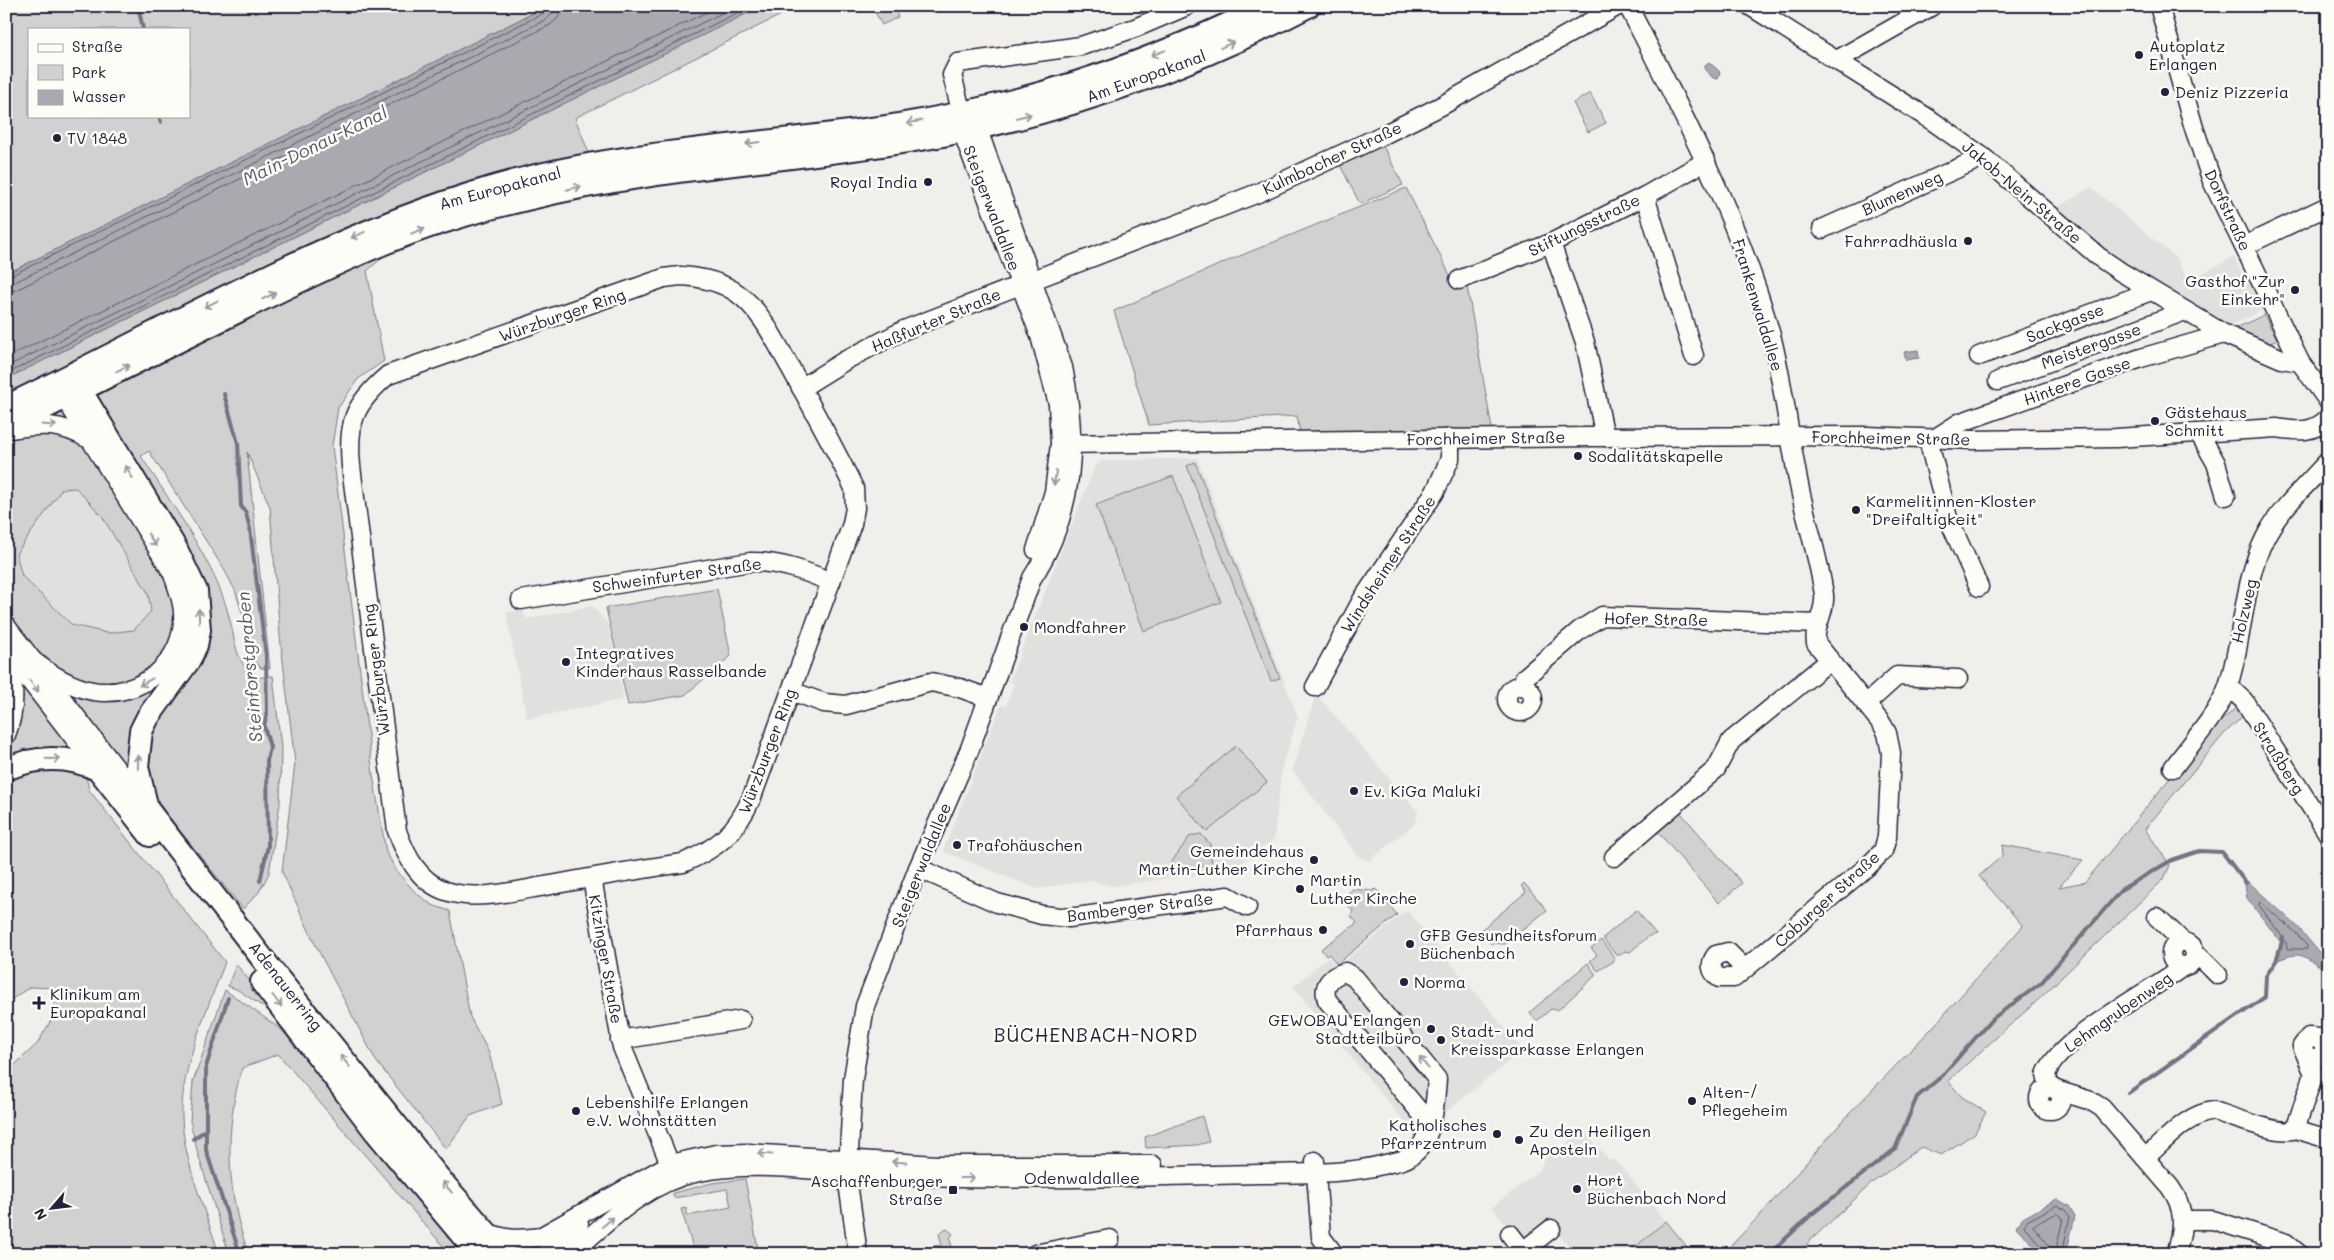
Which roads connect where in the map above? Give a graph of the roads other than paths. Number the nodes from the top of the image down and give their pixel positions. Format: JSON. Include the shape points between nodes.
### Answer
{"nodes":[{"id":1,"x":1187,"y":6,"type":"edge"},
{"id":2,"x":1267,"y":6,"type":"edge"},
{"id":3,"x":1308,"y":6,"type":"edge"},
{"id":4,"x":1618,"y":6,"type":"edge"},
{"id":5,"x":1628,"y":6,"type":"edge"},
{"id":6,"x":1750,"y":6,"type":"edge"},
{"id":7,"x":1932,"y":6,"type":"edge"},
{"id":8,"x":2159,"y":6,"type":"edge"},
{"id":9,"x":1837,"y":60,"type":"junction"},
{"id":10,"x":967,"y":124,"type":"junction"},
{"id":11,"x":1983,"y":157,"type":"junction"},
{"id":12,"x":1706,"y":161,"type":"junction"},
{"id":13,"x":1645,"y":196,"type":"junction"},
{"id":14,"x":2328,"y":206,"type":"edge"},
{"id":15,"x":1822,"y":229,"type":"dead end"},
{"id":16,"x":1551,"y":243,"type":"junction"},
{"id":17,"x":2244,"y":246,"type":"junction"},
{"id":18,"x":1459,"y":280,"type":"dead end"},
{"id":19,"x":1027,"y":282,"type":"junction"},
{"id":20,"x":2151,"y":291,"type":"junction"},
{"id":21,"x":2185,"y":310,"type":"junction"},
{"id":22,"x":2224,"y":334,"type":"junction"},
{"id":23,"x":1694,"y":356,"type":"dead end"},
{"id":24,"x":1979,"y":356,"type":"dead end"},
{"id":25,"x":2300,"y":362,"type":"junction"},
{"id":26,"x":1998,"y":380,"type":"dead end"},
{"id":27,"x":69,"y":387,"type":"junction"},
{"id":28,"x":801,"y":388,"type":"junction"},
{"id":29,"x":2328,"y":401,"type":"edge"},
{"id":30,"x":6,"y":408,"type":"edge"},
{"id":31,"x":2328,"y":418,"type":"edge"},
{"id":32,"x":6,"y":428,"type":"edge"},
{"id":33,"x":2199,"y":433,"type":"junction"},
{"id":34,"x":1604,"y":437,"type":"junction"},
{"id":35,"x":1790,"y":437,"type":"junction"},
{"id":36,"x":1450,"y":438,"type":"junction"},
{"id":37,"x":89,"y":439,"type":"junction"},
{"id":38,"x":1931,"y":439,"type":"junction"},
{"id":39,"x":1066,"y":444,"type":"junction"},
{"id":40,"x":2328,"y":461,"type":"edge"},
{"id":41,"x":2226,"y":496,"type":"dead end"},
{"id":42,"x":831,"y":582,"type":"junction"},
{"id":43,"x":1979,"y":587,"type":"dead end"},
{"id":44,"x":521,"y":600,"type":"dead end"},
{"id":45,"x":1818,"y":624,"type":"junction"},
{"id":46,"x":6,"y":626,"type":"edge"},
{"id":47,"x":6,"y":650,"type":"edge"},
{"id":48,"x":6,"y":658,"type":"edge"},
{"id":49,"x":32,"y":660,"type":"junction"},
{"id":50,"x":1829,"y":661,"type":"junction"},
{"id":51,"x":1958,"y":679,"type":"dead end"},
{"id":52,"x":1315,"y":686,"type":"dead end"},
{"id":53,"x":1523,"y":686,"type":"dead end"},
{"id":54,"x":2228,"y":686,"type":"junction"},
{"id":55,"x":791,"y":691,"type":"junction"},
{"id":56,"x":988,"y":698,"type":"junction"},
{"id":57,"x":1866,"y":704,"type":"junction"},
{"id":58,"x":68,"y":718,"type":"junction"},
{"id":59,"x":6,"y":735,"type":"edge"},
{"id":60,"x":2173,"y":768,"type":"dead end"},
{"id":61,"x":6,"y":769,"type":"edge"},
{"id":62,"x":99,"y":770,"type":"junction"},
{"id":63,"x":147,"y":809,"type":"junction"},
{"id":64,"x":2328,"y":834,"type":"edge"},
{"id":65,"x":1614,"y":857,"type":"dead end"},
{"id":66,"x":918,"y":868,"type":"junction"},
{"id":67,"x":592,"y":878,"type":"junction"},
{"id":68,"x":1247,"y":907,"type":"dead end"},
{"id":69,"x":2156,"y":917,"type":"dead end"},
{"id":70,"x":225,"y":921,"type":"junction"},
{"id":71,"x":2187,"y":953,"type":"junction"},
{"id":72,"x":250,"y":954,"type":"junction"},
{"id":73,"x":1745,"y":970,"type":"dead end"},
{"id":74,"x":2218,"y":975,"type":"dead end"},
{"id":75,"x":741,"y":1020,"type":"dead end"},
{"id":76,"x":620,"y":1040,"type":"junction"},
{"id":77,"x":2308,"y":1058,"type":"dead end"},
{"id":78,"x":1430,"y":1124,"type":"junction"},
{"id":79,"x":2295,"y":1129,"type":"junction"},
{"id":80,"x":2328,"y":1139,"type":"edge"},
{"id":81,"x":2145,"y":1158,"type":"junction"},
{"id":82,"x":670,"y":1164,"type":"junction"},
{"id":83,"x":849,"y":1167,"type":"junction"},
{"id":84,"x":1315,"y":1167,"type":"junction"},
{"id":85,"x":608,"y":1199,"type":"junction"},
{"id":86,"x":2183,"y":1220,"type":"junction"},
{"id":87,"x":1552,"y":1229,"type":"dead end"},
{"id":88,"x":486,"y":1232,"type":"junction"},
{"id":89,"x":1510,"y":1234,"type":"dead end"},
{"id":90,"x":1110,"y":1239,"type":"dead end"},
{"id":91,"x":1069,"y":1250,"type":"edge"},
{"id":92,"x":1522,"y":1252,"type":"edge"},
{"id":93,"x":1332,"y":1253,"type":"edge"},
{"id":94,"x":478,"y":1254,"type":"edge"},
{"id":95,"x":505,"y":1254,"type":"edge"},
{"id":96,"x":545,"y":1254,"type":"edge"},
{"id":97,"x":571,"y":1254,"type":"edge"},
{"id":98,"x":858,"y":1254,"type":"edge"},
{"id":99,"x":1035,"y":1254,"type":"edge"},
{"id":100,"x":2176,"y":1254,"type":"edge"},
{"id":101,"x":2299,"y":1254,"type":"edge"}],
"edges":[{"from":1,"to":10,"type":"street","via":[[1081,46],[958,63],[952,75]]},
{"from":2,"to":10,"type":"main road","name":"Am Europakanal","one_way":true,"via":[[1189,42]]},
{"from":10,"to":3,"type":"main road","name":"Am Europakanal","one_way":true,"via":[[1060,106],[1139,80],[1212,51]]},
{"from":4,"to":19,"type":"street","name":"Kulmbacher Straße","via":[[1430,112],[1376,138],[1258,193]]},
{"from":5,"to":12,"type":"street","name":"Frankenwaldallee"},
{"from":6,"to":9,"type":"street","name":"Jakob-Nein-Straße"},
{"from":7,"to":9,"type":"street"},
{"from":8,"to":17,"type":"street","name":"Dorfstraße","via":[[2212,181]]},
{"from":9,"to":11,"type":"street","name":"Jakob-Nein-Straße"},
{"from":10,"to":19,"type":"street","name":"Steigerwaldallee"},
{"from":10,"to":27,"type":"main road","name":"Am Europakanal","via":[[853,149],[603,181],[449,219],[293,284]]},
{"from":11,"to":15,"type":"street","name":"Blumenweg"},
{"from":11,"to":20,"type":"street","name":"Jakob-Nein-Straße","via":[[2099,257]]},
{"from":12,"to":13,"type":"street","name":"Stiftungsstraße"},
{"from":12,"to":35,"type":"street","name":"Frankenwaldallee","via":[[1746,260],[1772,339]]},
{"from":13,"to":16,"type":"street","name":"Stiftungsstraße"},
{"from":13,"to":23,"type":"street"},
{"from":14,"to":17,"type":"street"},
{"from":16,"to":18,"type":"street","name":"Stiftungsstraße"},
{"from":16,"to":34,"type":"street","via":[[1585,342]]},
{"from":17,"to":25,"type":"street","name":"Dorfstraße"},
{"from":19,"to":28,"type":"street","name":"Haßfurter Straße","via":[[904,330]]},
{"from":19,"to":39,"type":"street","name":"Steigerwaldallee","via":[[1062,368],[1070,401]]},
{"from":20,"to":21,"type":"street","name":"Jakob-Nein-Straße"},
{"from":20,"to":24,"type":"street","name":"Sackgasse"},
{"from":21,"to":22,"type":"street","name":"Jakob-Nein-Straße"},
{"from":21,"to":26,"type":"street","name":"Meistergasse"},
{"from":22,"to":25,"type":"street","name":"Jakob-Nein-Straße","via":[[2282,360]]},
{"from":22,"to":38,"type":"street","name":"Hintere Gasse","via":[[2141,358],[1959,424]]},
{"from":25,"to":29,"type":"street","name":"Dorfstraße"},
{"from":27,"to":30,"type":"main road","name":"Am Europakanal"},
{"from":27,"to":32,"type":"main road","name":"Am Europakanal"},
{"from":27,"to":37,"type":"street"},
{"from":63,"to":27,"type":"main road","one_way":true,"via":[[137,767],[141,731],[196,645],[199,630],[196,591],[184,563]]},
{"from":28,"to":42,"type":"street","name":"Würzburger Ring","via":[[854,488],[852,524]]},
{"from":28,"to":67,"type":"street","name":"Würzburger Ring","via":[[763,320],[737,293],[697,276],[680,276],[664,278],[388,375],[367,393],[358,410],[351,427],[351,466],[396,822],[405,855],[421,876],[444,891],[468,895]]},
{"from":31,"to":33,"type":"street","name":"Forchheimer Straße","via":[[2312,430],[2277,428]]},
{"from":32,"to":37,"type":"street","one_way":true,"via":[[56,426]]},
{"from":33,"to":38,"type":"street","name":"Forchheimer Straße","via":[[2151,437]]},
{"from":33,"to":41,"type":"street","via":[[2216,463]]},
{"from":34,"to":35,"type":"street","name":"Forchheimer Straße"},
{"from":34,"to":36,"type":"street","name":"Forchheimer Straße"},
{"from":35,"to":38,"type":"street","name":"Forchheimer Straße"},
{"from":35,"to":45,"type":"street","name":"Frankenwaldallee","via":[[1824,595]]},
{"from":36,"to":39,"type":"street","name":"Forchheimer Straße"},
{"from":36,"to":52,"type":"street","name":"Windsheimer Straße","via":[[1450,459],[1435,492],[1362,600]]},
{"from":37,"to":49,"type":"street","one_way":true,"via":[[172,572],[180,592],[182,631],[165,668],[149,681],[133,688],[113,691],[84,689],[55,677]]},
{"from":38,"to":43,"type":"street","via":[[1948,518]]},
{"from":39,"to":56,"type":"street","name":"Steigerwaldallee","via":[[1070,478],[1063,509],[1043,561],[1032,578]]},
{"from":40,"to":54,"type":"street","name":"Holzweg","via":[[2276,520],[2258,554],[2244,602]]},
{"from":42,"to":44,"type":"street","name":"Schweinfurter Straße","via":[[785,565],[768,561],[750,562]]},
{"from":42,"to":55,"type":"street","name":"Würzburger Ring"},
{"from":45,"to":50,"type":"street","name":"Coburger Straße","via":[[1816,644]]},
{"from":45,"to":53,"type":"street","name":"Hofer Straße","via":[[1602,616],[1580,630],[1524,678]]},
{"from":46,"to":49,"type":"street"},
{"from":47,"to":58,"type":"street","one_way":true},
{"from":48,"to":59,"type":"street","via":[[14,702]]},
{"from":49,"to":58,"type":"street"},
{"from":50,"to":57,"type":"street","name":"Coburger Straße"},
{"from":50,"to":65,"type":"street","via":[[1731,741],[1716,769]]},
{"from":51,"to":57,"type":"street","via":[[1896,676]]},
{"from":54,"to":60,"type":"street","name":"Holzweg","via":[[2220,703]]},
{"from":54,"to":64,"type":"street","name":"Straßberg","via":[[2244,701]]},
{"from":55,"to":56,"type":"street","via":[[824,703],[846,705],[931,682]]},
{"from":55,"to":67,"type":"street","name":"Würzburger Ring","via":[[742,818],[722,842],[683,863]]},
{"from":56,"to":66,"type":"street","name":"Steigerwaldallee"},
{"from":57,"to":73,"type":"street","name":"Coburger Straße","via":[[1887,733],[1891,753],[1887,838],[1883,851]]},
{"from":58,"to":62,"type":"street","name":"Adenauerring"},
{"from":58,"to":63,"type":"street","name":"Adenauerring"},
{"from":61,"to":62,"type":"main road","one_way":true,"via":[[31,760],[52,759],[74,761]]},
{"from":62,"to":70,"type":"main road","name":"Adenauerring"},
{"from":63,"to":70,"type":"main road","name":"Adenauerring"},
{"from":66,"to":68,"type":"street","name":"Bamberger Straße","via":[[997,903],[1042,915],[1069,918],[1228,896]]},
{"from":66,"to":83,"type":"street","name":"Steigerwaldallee","via":[[865,1006],[852,1079]]},
{"from":67,"to":76,"type":"street","name":"Kitzinger Straße"},
{"from":69,"to":71,"type":"street"},
{"from":70,"to":72,"type":"main road","name":"Adenauerring"},
{"from":71,"to":74,"type":"street"},
{"from":71,"to":81,"type":"street","name":"Lehmgrubenweg","via":[[2057,1056],[2046,1075],[2052,1089],[2102,1108]]},
{"from":88,"to":72,"type":"main road","name":"Adenauerring","one_way":true},
{"from":72,"to":94,"type":"main road","name":"Adenauerring","one_way":true,"via":[[376,1132]]},
{"from":75,"to":76,"type":"street","name":"Kitzinger Straße"},
{"from":76,"to":82,"type":"street","name":"Kitzinger Straße"},
{"from":77,"to":79,"type":"street","via":[[2314,1074]]},
{"from":78,"to":78,"type":"street","name":"Odenwaldallee","one_way":true,"via":[[1437,1079],[1355,978],[1345,972],[1332,977],[1325,989],[1331,1007]]},
{"from":78,"to":84,"type":"street","name":"Odenwaldallee","via":[[1423,1142],[1410,1157],[1372,1168]]},
{"from":79,"to":80,"type":"street"},
{"from":79,"to":81,"type":"street","via":[[2286,1132],[2214,1111],[2203,1112]]},
{"from":81,"to":86,"type":"street","via":[[2176,1195]]},
{"from":83,"to":82,"type":"street","name":"Odenwaldallee","one_way":true,"via":[[748,1153],[716,1154]]},
{"from":82,"to":85,"type":"street","name":"Odenwaldallee"},
{"from":83,"to":84,"type":"street","name":"Odenwaldallee","via":[[952,1178],[1106,1179]]},
{"from":97,"to":83,"type":"street","name":"Odenwaldallee","one_way":true,"via":[[633,1201],[665,1183],[695,1173],[746,1167]]},
{"from":83,"to":98,"type":"street"},
{"from":84,"to":93,"type":"street","via":[[1321,1237]]},
{"from":85,"to":88,"type":"street","name":"Odenwaldallee","via":[[540,1237],[519,1241]]},
{"from":85,"to":96,"type":"street","name":"Odenwaldallee"},
{"from":86,"to":100,"type":"street","via":[[2183,1233]]},
{"from":86,"to":101,"type":"street","via":[[2212,1220],[2278,1240]]},
{"from":87,"to":92,"type":"street"},
{"from":88,"to":95,"type":"main road","name":"Adenauerring"},
{"from":89,"to":92,"type":"street"},
{"from":90,"to":91,"type":"street"},
{"from":91,"to":99,"type":"street"}]}
